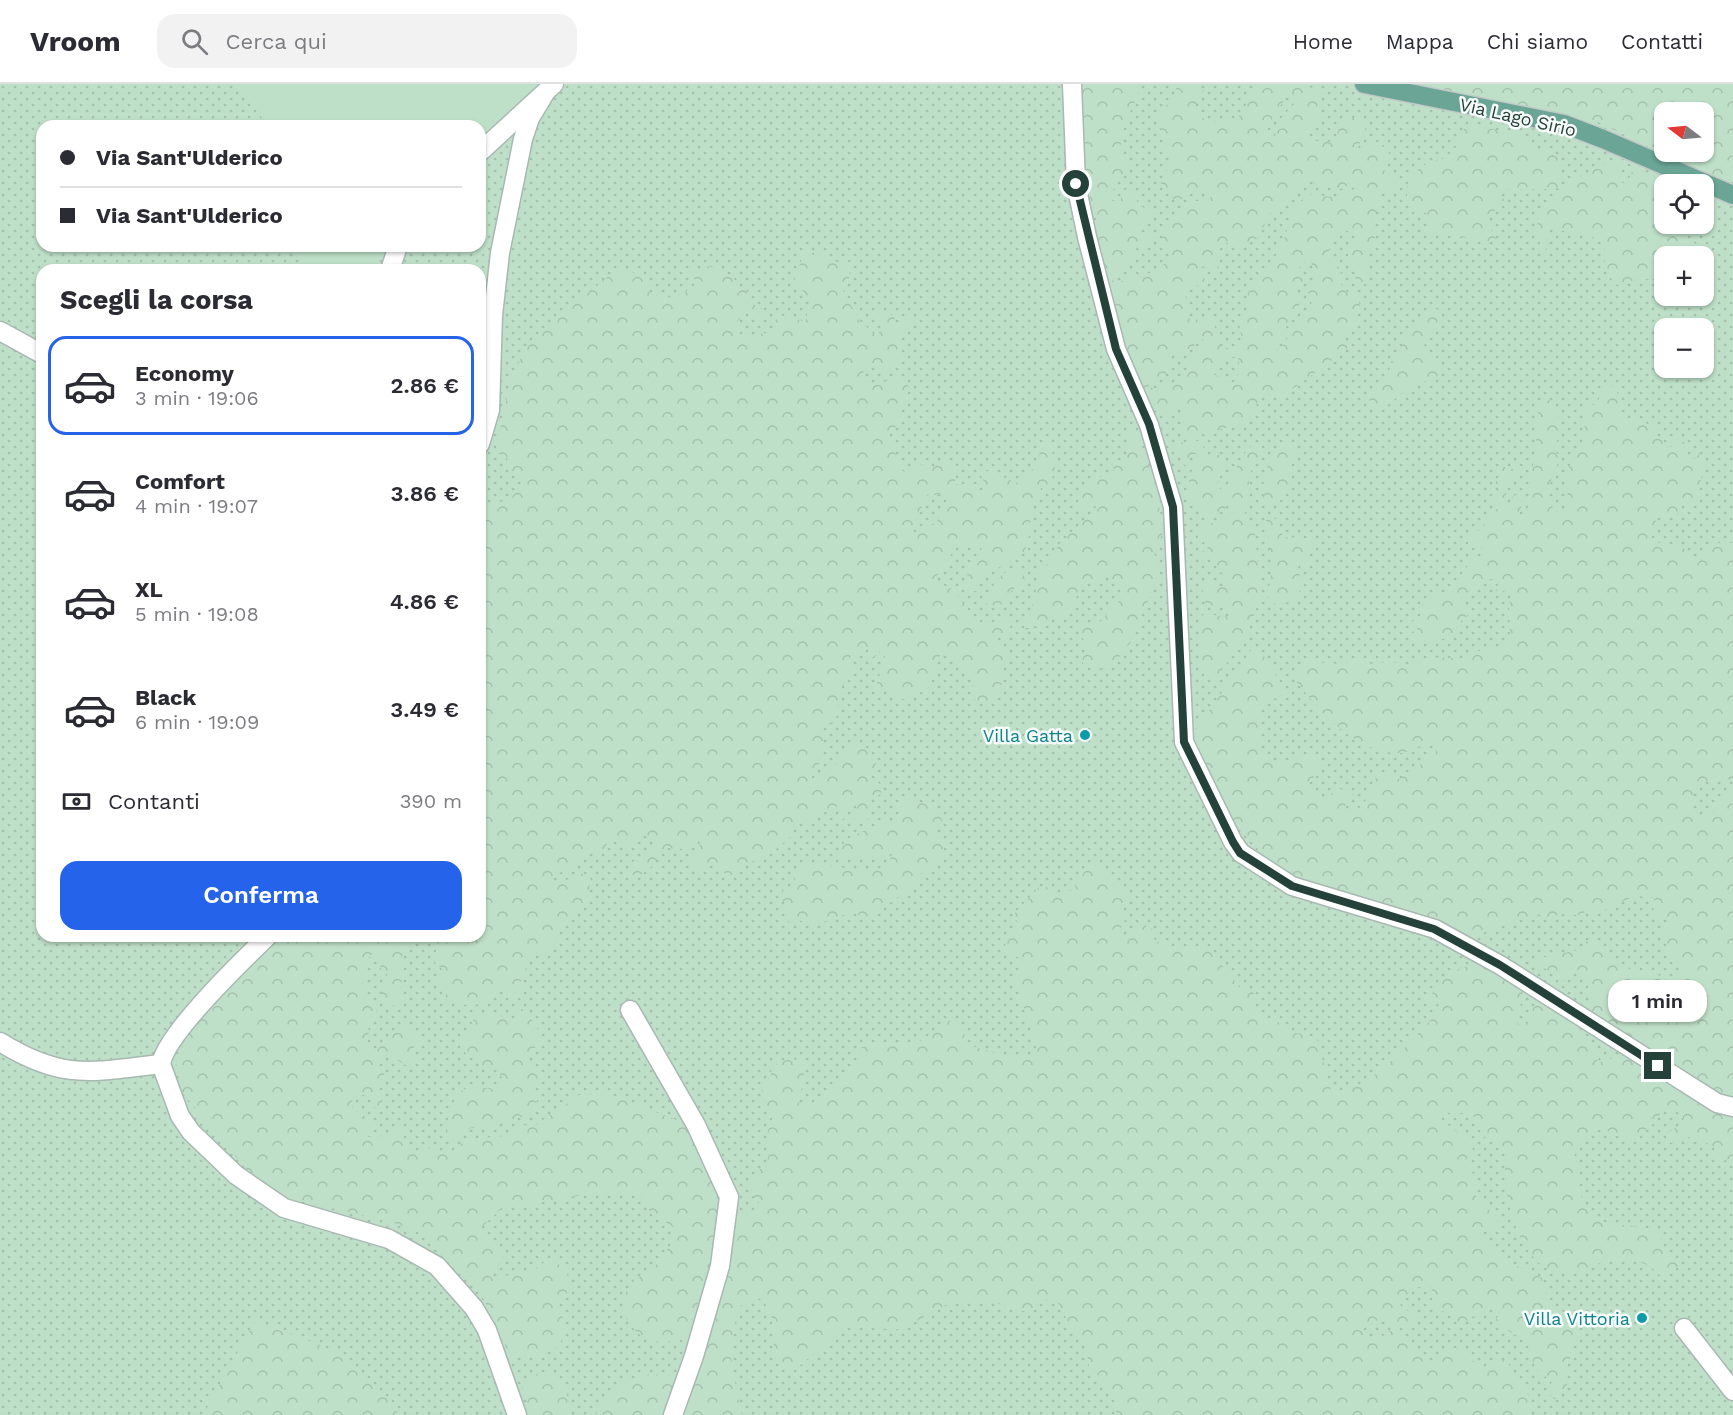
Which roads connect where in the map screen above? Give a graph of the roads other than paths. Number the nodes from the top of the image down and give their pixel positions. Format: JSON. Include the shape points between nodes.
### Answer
{"nodes":[{"id":1,"x":1072,"y":84,"type":"edge"},
{"id":2,"x":1364,"y":84,"type":"edge"},
{"id":3,"x":549,"y":89,"type":"edge"},
{"id":4,"x":486,"y":147,"type":"edge"},
{"id":5,"x":1733,"y":195,"type":"edge"},
{"id":6,"x":0,"y":331,"type":"edge"},
{"id":7,"x":36,"y":351,"type":"edge"},
{"id":8,"x":486,"y":421,"type":"edge"},
{"id":9,"x":262,"y":942,"type":"edge"},
{"id":10,"x":630,"y":1010,"type":"dead end"},
{"id":11,"x":0,"y":1042,"type":"edge"},
{"id":12,"x":161,"y":1064,"type":"junction"},
{"id":13,"x":1733,"y":1107,"type":"edge"},
{"id":14,"x":1684,"y":1328,"type":"dead end"},
{"id":15,"x":1733,"y":1391,"type":"edge"},
{"id":16,"x":517,"y":1415,"type":"edge"},
{"id":17,"x":673,"y":1415,"type":"edge"}],
"edges":[{"from":1,"to":13,"type":"street","via":[[1076,184],[1087,237],[1116,349],[1149,424],[1173,507],[1184,742],[1240,853],[1292,886],[1434,929],[1500,965],[1717,1103]]},
{"from":2,"to":5,"type":"main road","name":"Via Lago Sirio","via":[[1564,124]]},
{"from":3,"to":4,"type":"street"},
{"from":3,"to":8,"type":"street","via":[[530,118],[523,138],[500,253]]},
{"from":6,"to":7,"type":"street"},
{"from":9,"to":12,"type":"street","via":[[184,1025],[162,1056]]},
{"from":10,"to":17,"type":"street","via":[[696,1125],[729,1197],[720,1266]]},
{"from":11,"to":12,"type":"street","via":[[56,1069],[85,1073]]},
{"from":12,"to":16,"type":"street","via":[[180,1116],[191,1132],[236,1175],[284,1208],[390,1239],[436,1266],[474,1308],[487,1330]]},
{"from":14,"to":15,"type":"street"}]}
